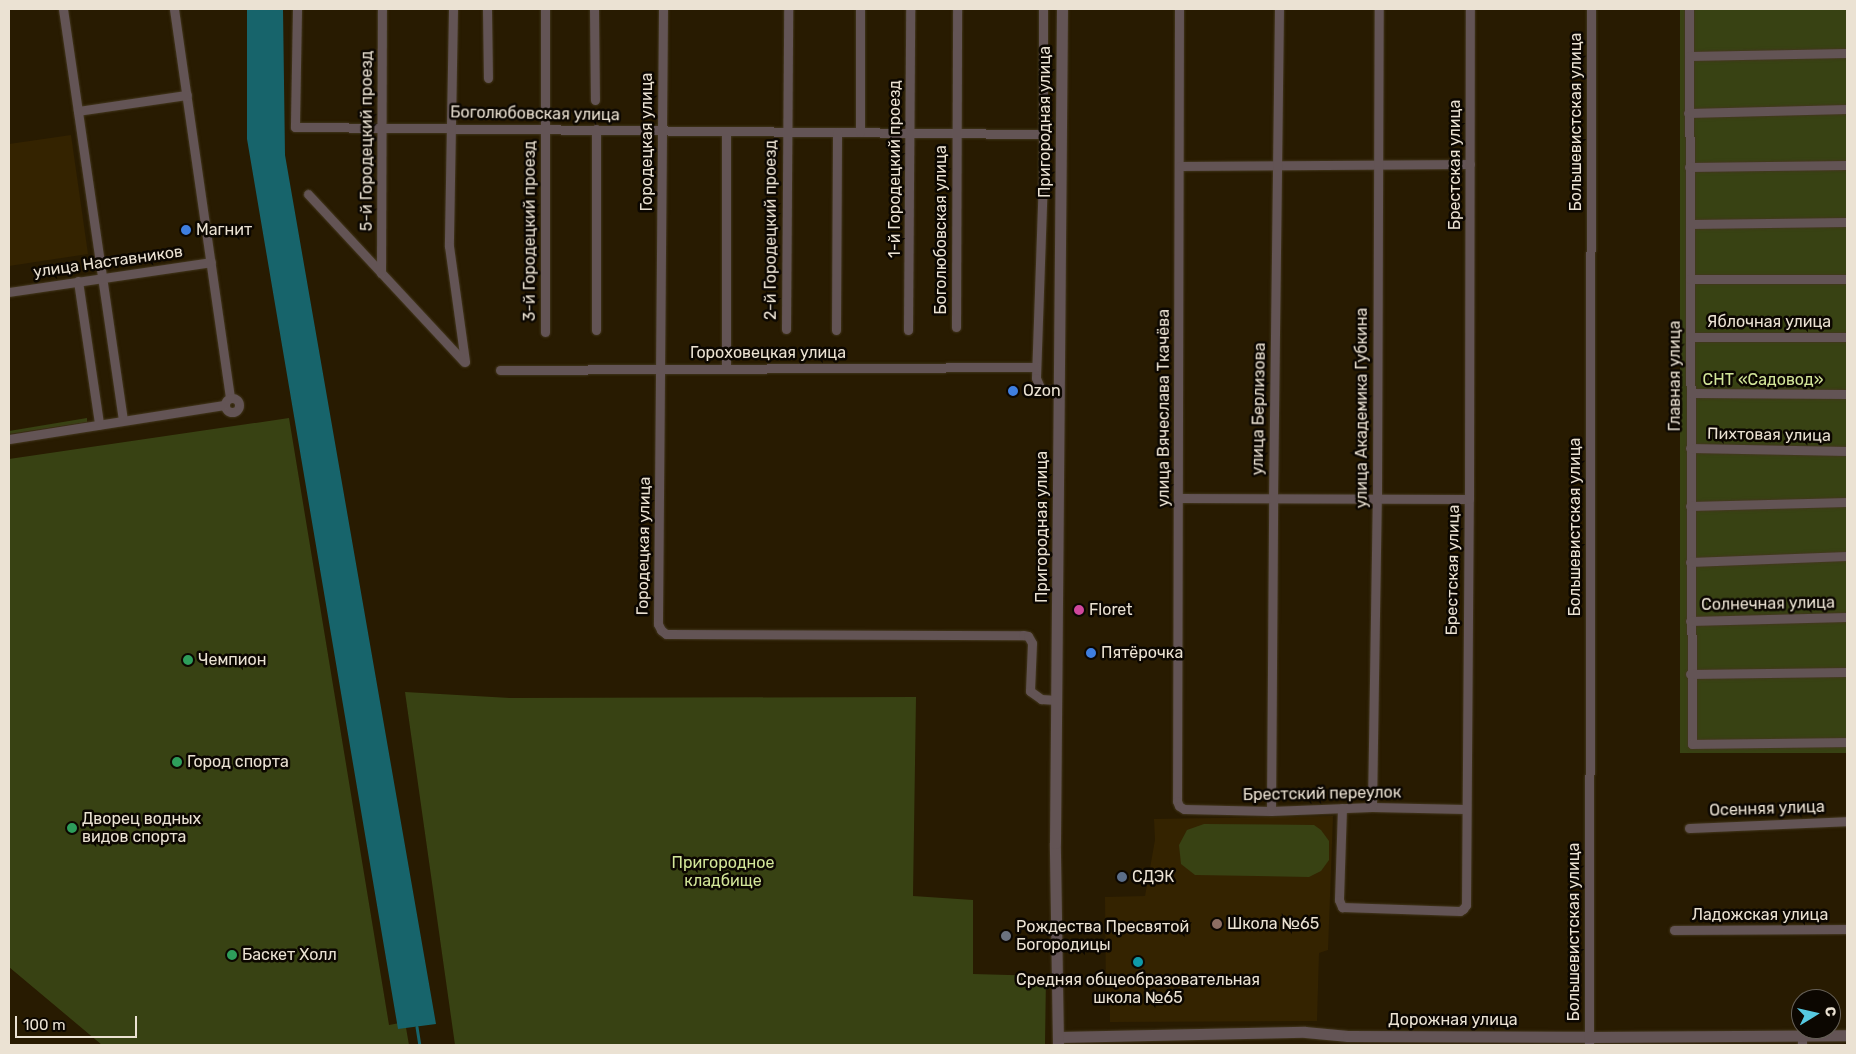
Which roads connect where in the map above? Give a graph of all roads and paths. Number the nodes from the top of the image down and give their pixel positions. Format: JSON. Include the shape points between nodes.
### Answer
{"nodes":[{"id":1,"x":63,"y":9,"type":"edge"},
{"id":2,"x":174,"y":9,"type":"edge"},
{"id":3,"x":297,"y":9,"type":"edge"},
{"id":4,"x":382,"y":9,"type":"edge"},
{"id":5,"x":453,"y":9,"type":"edge"},
{"id":6,"x":487,"y":9,"type":"edge"},
{"id":7,"x":545,"y":9,"type":"edge"},
{"id":8,"x":594,"y":9,"type":"edge"},
{"id":9,"x":663,"y":9,"type":"edge"},
{"id":10,"x":788,"y":9,"type":"edge"},
{"id":11,"x":860,"y":9,"type":"edge"},
{"id":12,"x":910,"y":9,"type":"edge"},
{"id":13,"x":957,"y":9,"type":"edge"},
{"id":14,"x":1043,"y":9,"type":"edge"},
{"id":15,"x":1062,"y":9,"type":"edge"},
{"id":16,"x":1179,"y":9,"type":"edge"},
{"id":17,"x":1280,"y":9,"type":"edge"},
{"id":18,"x":1379,"y":9,"type":"edge"},
{"id":19,"x":1470,"y":9,"type":"edge"},
{"id":20,"x":1591,"y":9,"type":"edge"},
{"id":21,"x":1689,"y":9,"type":"edge"},
{"id":22,"x":1847,"y":53,"type":"edge"},
{"id":23,"x":1689,"y":56,"type":"junction"},
{"id":24,"x":488,"y":78,"type":"dead end"},
{"id":25,"x":186,"y":95,"type":"junction"},
{"id":26,"x":594,"y":100,"type":"dead end"},
{"id":27,"x":1847,"y":109,"type":"edge"},
{"id":28,"x":78,"y":111,"type":"junction"},
{"id":29,"x":1688,"y":113,"type":"junction"},
{"id":30,"x":381,"y":127,"type":"junction"},
{"id":31,"x":452,"y":128,"type":"junction"},
{"id":32,"x":544,"y":129,"type":"junction"},
{"id":33,"x":596,"y":129,"type":"junction"},
{"id":34,"x":662,"y":130,"type":"junction"},
{"id":35,"x":726,"y":131,"type":"junction"},
{"id":36,"x":786,"y":131,"type":"junction"},
{"id":37,"x":837,"y":132,"type":"junction"},
{"id":38,"x":860,"y":132,"type":"junction"},
{"id":39,"x":910,"y":133,"type":"junction"},
{"id":40,"x":955,"y":133,"type":"junction"},
{"id":41,"x":1043,"y":134,"type":"junction"},
{"id":42,"x":1470,"y":164,"type":"junction"},
{"id":43,"x":1847,"y":164,"type":"edge"},
{"id":44,"x":1377,"y":165,"type":"junction"},
{"id":45,"x":1180,"y":166,"type":"junction"},
{"id":46,"x":1279,"y":166,"type":"junction"},
{"id":47,"x":1688,"y":167,"type":"junction"},
{"id":48,"x":1042,"y":178,"type":"junction"},
{"id":49,"x":1060,"y":178,"type":"junction"},
{"id":50,"x":308,"y":194,"type":"dead end"},
{"id":51,"x":1847,"y":222,"type":"edge"},
{"id":52,"x":1690,"y":224,"type":"junction"},
{"id":53,"x":211,"y":262,"type":"junction"},
{"id":54,"x":381,"y":273,"type":"junction"},
{"id":55,"x":102,"y":277,"type":"junction"},
{"id":56,"x":1690,"y":279,"type":"junction"},
{"id":57,"x":1847,"y":279,"type":"edge"},
{"id":58,"x":78,"y":281,"type":"junction"},
{"id":59,"x":9,"y":292,"type":"edge"},
{"id":60,"x":956,"y":327,"type":"dead end"},
{"id":61,"x":786,"y":329,"type":"dead end"},
{"id":62,"x":596,"y":330,"type":"dead end"},
{"id":63,"x":836,"y":330,"type":"dead end"},
{"id":64,"x":908,"y":330,"type":"dead end"},
{"id":65,"x":545,"y":332,"type":"dead end"},
{"id":66,"x":1690,"y":336,"type":"junction"},
{"id":67,"x":1847,"y":337,"type":"edge"},
{"id":68,"x":1036,"y":367,"type":"junction"},
{"id":69,"x":661,"y":368,"type":"junction"},
{"id":70,"x":726,"y":368,"type":"junction"},
{"id":71,"x":500,"y":370,"type":"dead end"},
{"id":72,"x":1059,"y":390,"type":"junction"},
{"id":73,"x":1691,"y":393,"type":"junction"},
{"id":74,"x":1847,"y":394,"type":"edge"},
{"id":75,"x":123,"y":420,"type":"junction"},
{"id":76,"x":100,"y":424,"type":"junction"},
{"id":77,"x":9,"y":439,"type":"edge"},
{"id":78,"x":1690,"y":448,"type":"junction"},
{"id":79,"x":1847,"y":451,"type":"edge"},
{"id":80,"x":1178,"y":498,"type":"junction"},
{"id":81,"x":1377,"y":498,"type":"junction"},
{"id":82,"x":1273,"y":499,"type":"junction"},
{"id":83,"x":1469,"y":499,"type":"junction"},
{"id":84,"x":1847,"y":502,"type":"edge"},
{"id":85,"x":1690,"y":506,"type":"junction"},
{"id":86,"x":1847,"y":556,"type":"edge"},
{"id":87,"x":1690,"y":562,"type":"junction"},
{"id":88,"x":1847,"y":617,"type":"edge"},
{"id":89,"x":1690,"y":620,"type":"junction"},
{"id":90,"x":1847,"y":672,"type":"edge"},
{"id":91,"x":1690,"y":674,"type":"junction"},
{"id":92,"x":1056,"y":700,"type":"junction"},
{"id":93,"x":1847,"y":742,"type":"edge"},
{"id":94,"x":1179,"y":806,"type":"joint"},
{"id":95,"x":1372,"y":807,"type":"junction"},
{"id":96,"x":1342,"y":808,"type":"junction"},
{"id":97,"x":1465,"y":809,"type":"junction"},
{"id":98,"x":1271,"y":811,"type":"junction"},
{"id":99,"x":1847,"y":821,"type":"edge"},
{"id":100,"x":1689,"y":828,"type":"dead end"},
{"id":101,"x":1674,"y":930,"type":"dead end"},
{"id":102,"x":1847,"y":930,"type":"edge"},
{"id":103,"x":1847,"y":1035,"type":"edge"},
{"id":104,"x":1058,"y":1041,"type":"edge"},
{"id":105,"x":1589,"y":1041,"type":"edge"},
{"id":106,"x":1670,"y":1041,"type":"edge"},
{"id":107,"x":1802,"y":1041,"type":"edge"}],
"edges":[{"from":1,"to":28,"type":"street"},
{"from":2,"to":25,"type":"street"},
{"from":3,"to":30,"type":"street","name":"Боголюбовская улица","via":[[295,127]]},
{"from":4,"to":30,"type":"street","name":"5-й Городецкий проезд"},
{"from":5,"to":31,"type":"street"},
{"from":6,"to":24,"type":"street"},
{"from":7,"to":32,"type":"street","name":"3-й Городецкий проезд"},
{"from":8,"to":26,"type":"street"},
{"from":9,"to":34,"type":"street","name":"Городецкая улица"},
{"from":10,"to":36,"type":"street","name":"2-й Городецкий проезд"},
{"from":11,"to":38,"type":"street"},
{"from":12,"to":39,"type":"street","name":"1-й Городецкий проезд"},
{"from":13,"to":40,"type":"street","name":"Боголюбовская улица"},
{"from":14,"to":41,"type":"street"},
{"from":15,"to":49,"type":"street","name":"Пригородная улица"},
{"from":16,"to":45,"type":"street","name":"улица Вячеслава Ткачёва"},
{"from":17,"to":46,"type":"street","name":"улица Берлизова"},
{"from":18,"to":44,"type":"street","name":"улица Академика Губкина"},
{"from":19,"to":42,"type":"street","name":"Брестская улица"},
{"from":20,"to":105,"type":"street","name":"Большевистская улица"},
{"from":21,"to":23,"type":"street","name":"Главная улица"},
{"from":22,"to":23,"type":"street"},
{"from":23,"to":29,"type":"street","name":"Главная улица"},
{"from":25,"to":28,"type":"street"},
{"from":25,"to":53,"type":"street"},
{"from":27,"to":29,"type":"street"},
{"from":28,"to":55,"type":"street"},
{"from":29,"to":47,"type":"street","name":"Главная улица"},
{"from":30,"to":31,"type":"street","name":"Боголюбовская улица"},
{"from":30,"to":54,"type":"street","name":"5-й Городецкий проезд"},
{"from":31,"to":32,"type":"street","name":"Боголюбовская улица"},
{"from":31,"to":54,"type":"street","via":[[449,246],[464,362]]},
{"from":32,"to":33,"type":"street","name":"Боголюбовская улица"},
{"from":32,"to":65,"type":"street","name":"3-й Городецкий проезд"},
{"from":33,"to":34,"type":"street","name":"Боголюбовская улица"},
{"from":33,"to":62,"type":"street"},
{"from":34,"to":35,"type":"street","name":"Боголюбовская улица"},
{"from":34,"to":69,"type":"street","name":"Городецкая улица"},
{"from":35,"to":36,"type":"street","name":"Боголюбовская улица"},
{"from":35,"to":70,"type":"street"},
{"from":36,"to":37,"type":"street","name":"Боголюбовская улица"},
{"from":36,"to":61,"type":"street","name":"2-й Городецкий проезд"},
{"from":37,"to":38,"type":"street","name":"Боголюбовская улица"},
{"from":37,"to":63,"type":"street"},
{"from":38,"to":39,"type":"street","name":"Боголюбовская улица"},
{"from":39,"to":40,"type":"street","name":"Боголюбовская улица"},
{"from":39,"to":64,"type":"street","name":"1-й Городецкий проезд"},
{"from":40,"to":41,"type":"street","name":"Боголюбовская улица"},
{"from":40,"to":60,"type":"street","name":"Боголюбовская улица"},
{"from":41,"to":48,"type":"street"},
{"from":42,"to":44,"type":"street"},
{"from":42,"to":83,"type":"street","name":"Брестская улица"},
{"from":43,"to":47,"type":"street"},
{"from":44,"to":46,"type":"street"},
{"from":44,"to":81,"type":"street","name":"улица Академика Губкина"},
{"from":45,"to":46,"type":"street"},
{"from":45,"to":80,"type":"street","name":"улица Вячеслава Ткачёва"},
{"from":46,"to":82,"type":"street","name":"улица Берлизова"},
{"from":47,"to":52,"type":"street","name":"Главная улица"},
{"from":48,"to":49,"type":"street"},
{"from":48,"to":68,"type":"street"},
{"from":49,"to":72,"type":"street","name":"Пригородная улица"},
{"from":50,"to":54,"type":"street"},
{"from":51,"to":52,"type":"street"},
{"from":52,"to":56,"type":"street","name":"Главная улица"},
{"from":53,"to":55,"type":"street","name":"улица Наставников"},
{"from":53,"to":75,"type":"street","via":[[227,402]]},
{"from":55,"to":58,"type":"street","name":"улица Наставников"},
{"from":55,"to":75,"type":"street"},
{"from":56,"to":57,"type":"street"},
{"from":56,"to":66,"type":"street","name":"Главная улица"},
{"from":58,"to":59,"type":"street","name":"улица Наставников"},
{"from":58,"to":76,"type":"street"},
{"from":66,"to":67,"type":"street","name":"Яблочная улица"},
{"from":66,"to":73,"type":"street","name":"Главная улица"},
{"from":68,"to":70,"type":"street","name":"Гороховецкая улица"},
{"from":68,"to":72,"type":"street","via":[[1041,390]]},
{"from":69,"to":70,"type":"street","name":"Гороховецкая улица"},
{"from":69,"to":71,"type":"street","name":"Гороховецкая улица"},
{"from":69,"to":92,"type":"street","name":"Городецкая улица","via":[[658,624],[666,634],[1023,635],[1028,636],[1032,643],[1030,691],[1041,699]]},
{"from":72,"to":92,"type":"street","name":"Пригородная улица"},
{"from":73,"to":74,"type":"street"},
{"from":73,"to":78,"type":"street","name":"Главная улица"},
{"from":75,"to":76,"type":"street"},
{"from":76,"to":77,"type":"street"},
{"from":78,"to":79,"type":"street","name":"Пихтовая улица"},
{"from":78,"to":85,"type":"street","name":"Главная улица"},
{"from":80,"to":82,"type":"street"},
{"from":80,"to":94,"type":"street","name":"улица Вячеслава Ткачёва"},
{"from":81,"to":82,"type":"street"},
{"from":81,"to":83,"type":"street"},
{"from":81,"to":95,"type":"street","name":"улица Академика Губкина"},
{"from":82,"to":98,"type":"street","name":"улица Берлизова"},
{"from":83,"to":97,"type":"street","name":"Брестская улица"},
{"from":84,"to":85,"type":"street"},
{"from":85,"to":87,"type":"street","name":"Главная улица"},
{"from":86,"to":87,"type":"street"},
{"from":87,"to":89,"type":"street","name":"Главная улица"},
{"from":88,"to":89,"type":"street","name":"Солнечная улица"},
{"from":89,"to":91,"type":"street","name":"Главная улица"},
{"from":90,"to":91,"type":"street"},
{"from":91,"to":93,"type":"street","name":"Главная улица","via":[[1692,744]]},
{"from":92,"to":104,"type":"street","name":"Пригородная улица"},
{"from":94,"to":98,"type":"street","name":"Брестский переулок","via":[[1184,809]]},
{"from":95,"to":96,"type":"street","name":"Брестский переулок"},
{"from":95,"to":97,"type":"street","name":"Брестский переулок"},
{"from":96,"to":97,"type":"street","name":"Брестская улица","via":[[1339,900],[1342,907],[1460,911],[1466,905]]},
{"from":96,"to":98,"type":"street","name":"Брестский переулок"},
{"from":99,"to":100,"type":"street","name":"Осенняя улица"},
{"from":101,"to":102,"type":"street","name":"Ладожская улица"},
{"from":103,"to":107,"type":"street","name":"Дорожная улица"},
{"from":104,"to":105,"type":"street","name":"Дорожная улица","via":[[1305,1032],[1348,1036]]},
{"from":105,"to":106,"type":"street","name":"Дорожная улица"},
{"from":106,"to":107,"type":"street","name":"Дорожная улица"}]}
